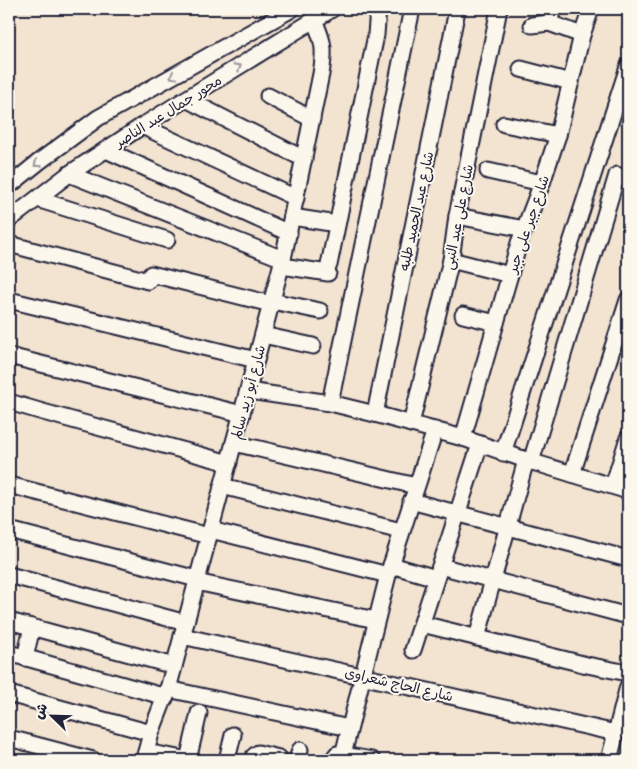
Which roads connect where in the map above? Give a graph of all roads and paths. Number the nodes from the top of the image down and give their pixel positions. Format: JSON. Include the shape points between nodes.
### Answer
{"nodes":[{"id":1,"x":292,"y":9,"type":"edge"},
{"id":2,"x":332,"y":9,"type":"edge"},
{"id":3,"x":378,"y":9,"type":"edge"},
{"id":4,"x":412,"y":9,"type":"edge"},
{"id":5,"x":454,"y":9,"type":"edge"},
{"id":6,"x":499,"y":9,"type":"edge"},
{"id":7,"x":591,"y":9,"type":"edge"},
{"id":8,"x":551,"y":16,"type":"edge"},
{"id":9,"x":314,"y":20,"type":"junction"},
{"id":10,"x":532,"y":25,"type":"dead end"},
{"id":11,"x":582,"y":35,"type":"junction"},
{"id":12,"x":628,"y":67,"type":"edge"},
{"id":13,"x":521,"y":68,"type":"dead end"},
{"id":14,"x":571,"y":82,"type":"junction"},
{"id":15,"x":268,"y":96,"type":"dead end"},
{"id":16,"x":186,"y":99,"type":"junction"},
{"id":17,"x":312,"y":119,"type":"junction"},
{"id":18,"x":504,"y":124,"type":"dead end"},
{"id":19,"x":142,"y":126,"type":"junction"},
{"id":20,"x":558,"y":136,"type":"junction"},
{"id":21,"x":106,"y":150,"type":"junction"},
{"id":22,"x":304,"y":159,"type":"junction"},
{"id":23,"x":488,"y":171,"type":"dead end"},
{"id":24,"x":69,"y":174,"type":"junction"},
{"id":25,"x":617,"y":175,"type":"dead end"},
{"id":26,"x":542,"y":183,"type":"junction"},
{"id":27,"x":9,"y":186,"type":"edge"},
{"id":28,"x":296,"y":198,"type":"junction"},
{"id":29,"x":37,"y":199,"type":"junction"},
{"id":30,"x":457,"y":216,"type":"junction"},
{"id":31,"x":292,"y":217,"type":"junction"},
{"id":32,"x":9,"y":220,"type":"edge"},
{"id":33,"x":337,"y":224,"type":"junction"},
{"id":34,"x":525,"y":229,"type":"junction"},
{"id":35,"x":289,"y":233,"type":"junction"},
{"id":36,"x":167,"y":240,"type":"dead end"},
{"id":37,"x":9,"y":244,"type":"edge"},
{"id":38,"x":451,"y":260,"type":"junction"},
{"id":39,"x":282,"y":262,"type":"junction"},
{"id":40,"x":510,"y":275,"type":"junction"},
{"id":41,"x":9,"y":300,"type":"edge"},
{"id":42,"x":628,"y":300,"type":"edge"},
{"id":43,"x":272,"y":302,"type":"junction"},
{"id":44,"x":320,"y":311,"type":"dead end"},
{"id":45,"x":463,"y":315,"type":"dead end"},
{"id":46,"x":496,"y":323,"type":"junction"},
{"id":47,"x":263,"y":335,"type":"junction"},
{"id":48,"x":313,"y":346,"type":"dead end"},
{"id":49,"x":9,"y":356,"type":"edge"},
{"id":50,"x":256,"y":360,"type":"junction"},
{"id":51,"x":248,"y":391,"type":"junction"},
{"id":52,"x":9,"y":402,"type":"edge"},
{"id":53,"x":330,"y":403,"type":"junction"},
{"id":54,"x":242,"y":414,"type":"junction"},
{"id":55,"x":375,"y":414,"type":"junction"},
{"id":56,"x":410,"y":424,"type":"junction"},
{"id":57,"x":435,"y":430,"type":"junction"},
{"id":58,"x":463,"y":438,"type":"junction"},
{"id":59,"x":628,"y":438,"type":"edge"},
{"id":60,"x":234,"y":443,"type":"junction"},
{"id":61,"x":480,"y":444,"type":"junction"},
{"id":62,"x":503,"y":453,"type":"junction"},
{"id":63,"x":528,"y":461,"type":"junction"},
{"id":64,"x":229,"y":463,"type":"junction"},
{"id":65,"x":572,"y":474,"type":"junction"},
{"id":66,"x":9,"y":485,"type":"edge"},
{"id":67,"x":222,"y":486,"type":"junction"},
{"id":68,"x":416,"y":486,"type":"junction"},
{"id":69,"x":613,"y":486,"type":"junction"},
{"id":70,"x":628,"y":491,"type":"edge"},
{"id":71,"x":411,"y":502,"type":"junction"},
{"id":72,"x":457,"y":514,"type":"junction"},
{"id":73,"x":508,"y":526,"type":"junction"},
{"id":74,"x":9,"y":530,"type":"edge"},
{"id":75,"x":401,"y":532,"type":"junction"},
{"id":76,"x":210,"y":533,"type":"junction"},
{"id":77,"x":628,"y":559,"type":"edge"},
{"id":78,"x":389,"y":570,"type":"junction"},
{"id":79,"x":438,"y":572,"type":"junction"},
{"id":80,"x":9,"y":575,"type":"edge"},
{"id":81,"x":197,"y":580,"type":"junction"},
{"id":82,"x":493,"y":580,"type":"junction"},
{"id":83,"x":628,"y":616,"type":"edge"},
{"id":84,"x":376,"y":620,"type":"junction"},
{"id":85,"x":9,"y":621,"type":"edge"},
{"id":86,"x":422,"y":624,"type":"junction"},
{"id":87,"x":32,"y":627,"type":"junction"},
{"id":88,"x":184,"y":630,"type":"junction"},
{"id":89,"x":477,"y":638,"type":"junction"},
{"id":90,"x":414,"y":650,"type":"dead end"},
{"id":91,"x":9,"y":653,"type":"edge"},
{"id":92,"x":25,"y":658,"type":"junction"},
{"id":93,"x":174,"y":666,"type":"junction"},
{"id":94,"x":628,"y":673,"type":"edge"},
{"id":95,"x":363,"y":676,"type":"junction"},
{"id":96,"x":628,"y":686,"type":"edge"},
{"id":97,"x":167,"y":693,"type":"junction"},
{"id":98,"x":9,"y":694,"type":"edge"},
{"id":99,"x":200,"y":713,"type":"dead end"},
{"id":100,"x":621,"y":725,"type":"edge"},
{"id":101,"x":349,"y":728,"type":"junction"},
{"id":102,"x":151,"y":733,"type":"junction"},
{"id":103,"x":233,"y":735,"type":"dead end"},
{"id":104,"x":9,"y":738,"type":"edge"},
{"id":105,"x":145,"y":756,"type":"edge"},
{"id":106,"x":338,"y":757,"type":"edge"},
{"id":107,"x":280,"y":758,"type":"dead end"},
{"id":108,"x":93,"y":760,"type":"edge"},
{"id":109,"x":188,"y":760,"type":"edge"},
{"id":110,"x":227,"y":760,"type":"edge"},
{"id":111,"x":253,"y":760,"type":"edge"},
{"id":112,"x":372,"y":760,"type":"edge"},
{"id":113,"x":609,"y":760,"type":"edge"}],
"edges":[{"from":1,"to":27,"type":"street","name":"محور جمال عبد الناصر","one_way":true,"via":[[98,118]]},
{"from":2,"to":9,"type":"street","name":"محور جمال عبد الناصر"},
{"from":3,"to":33,"type":"street","via":[[376,35]]},
{"from":4,"to":53,"type":"street"},
{"from":5,"to":55,"type":"street","name":"شارع عبد الحميد طلبه","via":[[456,15]]},
{"from":6,"to":30,"type":"street","name":"شارع على عبد النبى"},
{"from":7,"to":11,"type":"street","name":"شارع جبر على جبر"},
{"from":8,"to":10,"type":"street"},
{"from":8,"to":11,"type":"street"},
{"from":16,"to":9,"type":"street","name":"محور جمال عبد الناصر","one_way":true},
{"from":9,"to":17,"type":"street","name":"شارع أبو زيد سالم","via":[[322,38],[324,55]]},
{"from":11,"to":14,"type":"street","name":"شارع جبر على جبر"},
{"from":12,"to":62,"type":"street"},
{"from":13,"to":14,"type":"street"},
{"from":14,"to":20,"type":"street","name":"شارع جبر على جبر"},
{"from":15,"to":17,"type":"street"},
{"from":16,"to":19,"type":"street","name":"محور جمال عبد الناصر"},
{"from":16,"to":22,"type":"street"},
{"from":17,"to":22,"type":"street","name":"شارع أبو زيد سالم"},
{"from":18,"to":20,"type":"street"},
{"from":19,"to":21,"type":"street","name":"محور جمال عبد الناصر"},
{"from":19,"to":28,"type":"street"},
{"from":20,"to":26,"type":"street","name":"شارع جبر على جبر"},
{"from":21,"to":24,"type":"street","name":"محور جمال عبد الناصر"},
{"from":21,"to":35,"type":"street"},
{"from":22,"to":28,"type":"street","name":"شارع أبو زيد سالم"},
{"from":23,"to":26,"type":"street"},
{"from":24,"to":29,"type":"street","name":"محور جمال عبد الناصر"},
{"from":24,"to":39,"type":"street"},
{"from":25,"to":63,"type":"street"},
{"from":26,"to":34,"type":"street","name":"شارع جبر على جبر"},
{"from":28,"to":31,"type":"street","name":"شارع أبو زيد سالم"},
{"from":29,"to":32,"type":"street","name":"محور جمال عبد الناصر"},
{"from":29,"to":36,"type":"street"},
{"from":30,"to":34,"type":"street"},
{"from":30,"to":38,"type":"street","name":"شارع على عبد النبى"},
{"from":31,"to":33,"type":"street"},
{"from":31,"to":35,"type":"street","name":"شارع أبو زيد سالم"},
{"from":33,"to":39,"type":"street","via":[[328,269]]},
{"from":34,"to":40,"type":"street","name":"شارع جبر على جبر"},
{"from":35,"to":39,"type":"street","name":"شارع أبو زيد سالم"},
{"from":37,"to":43,"type":"street","via":[[149,280],[151,274]]},
{"from":38,"to":40,"type":"street"},
{"from":38,"to":56,"type":"street","name":"شارع على عبد النبى"},
{"from":39,"to":43,"type":"street","name":"شارع أبو زيد سالم"},
{"from":40,"to":46,"type":"street","name":"شارع جبر على جبر"},
{"from":41,"to":50,"type":"street"},
{"from":42,"to":65,"type":"street"},
{"from":43,"to":44,"type":"street"},
{"from":43,"to":47,"type":"street","name":"شارع أبو زيد سالم"},
{"from":45,"to":46,"type":"street"},
{"from":46,"to":58,"type":"street","name":"شارع جبر على جبر"},
{"from":47,"to":48,"type":"street"},
{"from":47,"to":50,"type":"street","name":"شارع أبو زيد سالم"},
{"from":49,"to":54,"type":"street"},
{"from":50,"to":51,"type":"street","name":"شارع أبو زيد سالم"},
{"from":51,"to":53,"type":"street"},
{"from":51,"to":54,"type":"street","name":"شارع أبو زيد سالم"},
{"from":52,"to":64,"type":"street"},
{"from":53,"to":55,"type":"street"},
{"from":54,"to":60,"type":"street","name":"شارع أبو زيد سالم"},
{"from":55,"to":56,"type":"street"},
{"from":56,"to":57,"type":"street"},
{"from":57,"to":58,"type":"street"},
{"from":57,"to":68,"type":"street"},
{"from":58,"to":61,"type":"street"},
{"from":59,"to":69,"type":"street"},
{"from":60,"to":64,"type":"street","name":"شارع أبو زيد سالم"},
{"from":60,"to":68,"type":"street"},
{"from":61,"to":62,"type":"street"},
{"from":61,"to":72,"type":"street"},
{"from":62,"to":63,"type":"street"},
{"from":63,"to":65,"type":"street"},
{"from":63,"to":73,"type":"street"},
{"from":64,"to":67,"type":"street","name":"شارع أبو زيد سالم"},
{"from":65,"to":69,"type":"street"},
{"from":66,"to":76,"type":"street"},
{"from":67,"to":75,"type":"street"},
{"from":67,"to":76,"type":"street","name":"شارع أبو زيد سالم"},
{"from":68,"to":71,"type":"street"},
{"from":69,"to":70,"type":"street"},
{"from":71,"to":72,"type":"street"},
{"from":71,"to":75,"type":"street"},
{"from":72,"to":73,"type":"street"},
{"from":72,"to":79,"type":"street"},
{"from":73,"to":77,"type":"street"},
{"from":73,"to":82,"type":"street"},
{"from":74,"to":81,"type":"street"},
{"from":75,"to":78,"type":"street"},
{"from":76,"to":78,"type":"street"},
{"from":76,"to":81,"type":"street","name":"شارع أبو زيد سالم"},
{"from":78,"to":79,"type":"street"},
{"from":78,"to":84,"type":"street"},
{"from":79,"to":82,"type":"street"},
{"from":79,"to":86,"type":"street"},
{"from":80,"to":88,"type":"street","name":"شارع الحاج شعراوى"},
{"from":81,"to":84,"type":"street"},
{"from":81,"to":88,"type":"street","name":"شارع أبو زيد سالم"},
{"from":82,"to":83,"type":"street"},
{"from":82,"to":89,"type":"street"},
{"from":84,"to":95,"type":"street"},
{"from":85,"to":87,"type":"street"},
{"from":86,"to":89,"type":"street"},
{"from":86,"to":90,"type":"street"},
{"from":87,"to":92,"type":"street"},
{"from":87,"to":93,"type":"street"},
{"from":88,"to":93,"type":"street","name":"شارع أبو زيد سالم"},
{"from":88,"to":95,"type":"street","name":"شارع الحاج شعراوى"},
{"from":89,"to":94,"type":"street"},
{"from":91,"to":92,"type":"street"},
{"from":92,"to":97,"type":"street"},
{"from":93,"to":97,"type":"street","name":"شارع أبو زيد سالم"},
{"from":95,"to":100,"type":"street","name":"شارع الحاج شعراوى"},
{"from":95,"to":101,"type":"street"},
{"from":96,"to":100,"type":"street"},
{"from":97,"to":101,"type":"street"},
{"from":97,"to":102,"type":"street","name":"شارع أبو زيد سالم"},
{"from":98,"to":102,"type":"street"},
{"from":99,"to":109,"type":"street"},
{"from":100,"to":113,"type":"street"},
{"from":101,"to":106,"type":"street"},
{"from":102,"to":105,"type":"street","name":"شارع أبو زيد سالم"},
{"from":103,"to":110,"type":"street"},
{"from":104,"to":108,"type":"street"},
{"from":105,"to":109,"type":"street"},
{"from":106,"to":112,"type":"street"},
{"from":107,"to":111,"type":"street","via":[[258,753]]}]}
